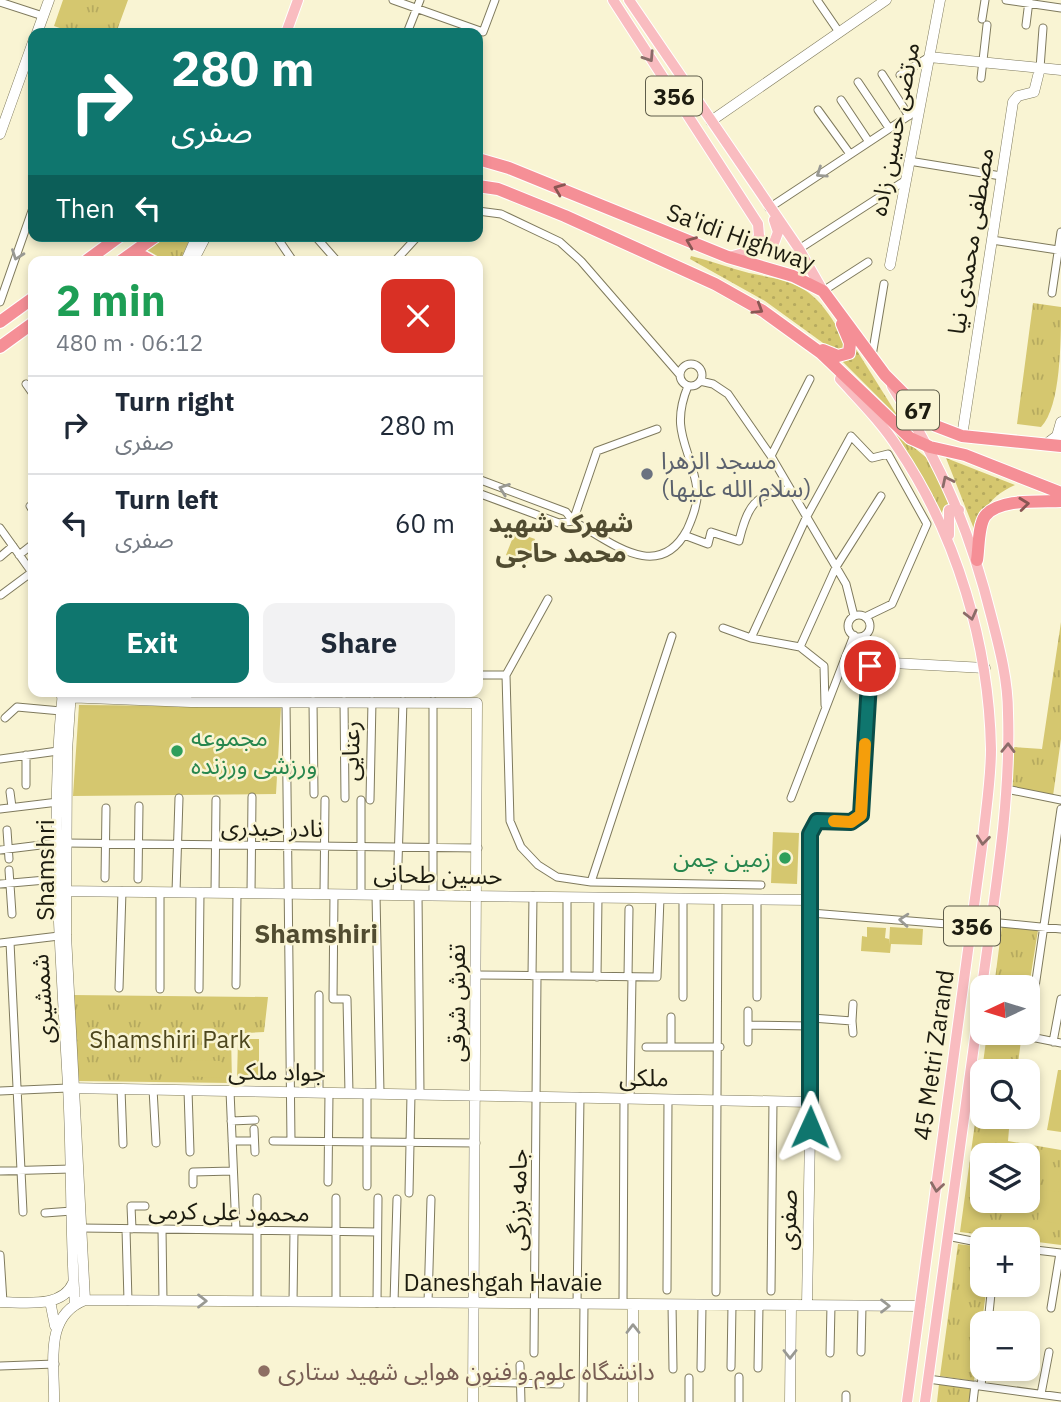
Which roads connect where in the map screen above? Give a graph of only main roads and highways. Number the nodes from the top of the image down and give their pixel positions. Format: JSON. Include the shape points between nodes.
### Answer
{"nodes":[{"id":1,"x":298,"y":0,"type":"edge"},
{"id":2,"x":612,"y":0,"type":"edge"},
{"id":3,"x":629,"y":0,"type":"edge"},
{"id":4,"x":288,"y":28,"type":"edge"},
{"id":5,"x":483,"y":160,"type":"edge"},
{"id":6,"x":483,"y":182,"type":"edge"},
{"id":7,"x":483,"y":187,"type":"edge"},
{"id":8,"x":498,"y":189,"type":"junction"},
{"id":9,"x":767,"y":205,"type":"junction"},
{"id":10,"x":759,"y":236,"type":"junction"},
{"id":11,"x":112,"y":242,"type":"edge"},
{"id":12,"x":148,"y":242,"type":"edge"},
{"id":13,"x":93,"y":256,"type":"edge"},
{"id":14,"x":128,"y":256,"type":"edge"},
{"id":15,"x":728,"y":257,"type":"junction"},
{"id":16,"x":827,"y":295,"type":"junction"},
{"id":17,"x":28,"y":302,"type":"edge"},
{"id":18,"x":0,"y":322,"type":"edge"},
{"id":19,"x":28,"y":330,"type":"edge"},
{"id":20,"x":809,"y":345,"type":"junction"},
{"id":21,"x":0,"y":347,"type":"edge"},
{"id":22,"x":885,"y":375,"type":"junction"},
{"id":23,"x":1061,"y":446,"type":"edge"},
{"id":24,"x":930,"y":447,"type":"junction"},
{"id":25,"x":1061,"y":493,"type":"edge"},
{"id":26,"x":1061,"y":501,"type":"edge"},
{"id":27,"x":959,"y":510,"type":"junction"},
{"id":28,"x":951,"y":550,"type":"junction"},
{"id":29,"x":977,"y":560,"type":"junction"},
{"id":30,"x":983,"y":975,"type":"edge"},
{"id":31,"x":974,"y":1045,"type":"edge"},
{"id":32,"x":928,"y":1249,"type":"junction"},
{"id":33,"x":945,"y":1256,"type":"junction"},
{"id":34,"x":920,"y":1306,"type":"junction"},
{"id":35,"x":937,"y":1306,"type":"junction"},
{"id":36,"x":914,"y":1351,"type":"junction"},
{"id":37,"x":931,"y":1353,"type":"junction"},
{"id":38,"x":907,"y":1402,"type":"edge"},
{"id":39,"x":925,"y":1402,"type":"edge"}],
"edges":[{"from":1,"to":4,"type":"main road"},
{"from":2,"to":10,"type":"main road","number":"356","one_way":true,"via":[[733,181],[758,224]]},
{"from":3,"to":9,"type":"main road","number":"356"},
{"from":15,"to":5,"type":"highway","name":"Sa'idi Highway","number":"67","one_way":true},
{"from":6,"to":8,"type":"highway"},
{"from":7,"to":8,"type":"highway","name":"Sa'idi Highway","number":"67"},
{"from":8,"to":20,"type":"highway","name":"Sa'idi Highway","number":"67","one_way":true,"via":[[715,284]]},
{"from":9,"to":10,"type":"main road","via":[[778,236],[771,245]]},
{"from":9,"to":16,"type":"main road","number":"356"},
{"from":10,"to":15,"type":"main road","via":[[751,251]]},
{"from":11,"to":13,"type":"highway"},
{"from":12,"to":14,"type":"highway"},
{"from":15,"to":16,"type":"highway","name":"Sa'idi Highway","number":"67","via":[[793,276]]},
{"from":16,"to":20,"type":"highway","via":[[850,343],[849,353],[838,356]]},
{"from":16,"to":22,"type":"highway","name":"Sa'idi Highway","number":"67"},
{"from":17,"to":18,"type":"highway"},
{"from":19,"to":21,"type":"highway"},
{"from":20,"to":24,"type":"highway","name":"Sa'idi Highway","number":"67","via":[[910,438]]},
{"from":20,"to":28,"type":"main road","name":"45 Metri Zarand","number":"356","via":[[890,435]]},
{"from":22,"to":23,"type":"highway","name":"Sa'idi Highway","number":"67","via":[[929,421],[962,436]]},
{"from":22,"to":24,"type":"main road","name":"45 Metri Zarand","number":"356"},
{"from":24,"to":25,"type":"highway","name":"Sa'idi Highway","number":"67","via":[[965,455]]},
{"from":27,"to":24,"type":"main road","name":"45 Metri Zarand","number":"356","one_way":true},
{"from":29,"to":26,"type":"highway","one_way":true,"via":[[982,524],[992,510]]},
{"from":27,"to":28,"type":"main road","via":[[947,514]]},
{"from":27,"to":29,"type":"main road","name":"45 Metri Zarand","number":"356"},
{"from":28,"to":32,"type":"main road","name":"45 Metri Zarand","number":"356","one_way":true,"via":[[985,668],[991,751]]},
{"from":30,"to":29,"type":"main road","name":"45 Metri Zarand","number":"356","one_way":true,"via":[[1006,789],[1008,710],[1003,663]]},
{"from":31,"to":33,"type":"main road","name":"45 Metri Zarand","number":"356"},
{"from":32,"to":33,"type":"main road","via":[[934,1264]]},
{"from":32,"to":34,"type":"main road","name":"45 Metri Zarand","number":"356"},
{"from":33,"to":35,"type":"main road","name":"45 Metri Zarand","number":"356"},
{"from":34,"to":35,"type":"main road"},
{"from":34,"to":36,"type":"main road","name":"45 Metri Zarand","number":"356"},
{"from":35,"to":37,"type":"main road","name":"45 Metri Zarand","number":"356"},
{"from":36,"to":37,"type":"main road","via":[[923,1344]]},
{"from":36,"to":38,"type":"main road","name":"45 Metri Zarand","number":"356"},
{"from":37,"to":39,"type":"main road","name":"45 Metri Zarand","number":"356"}]}
